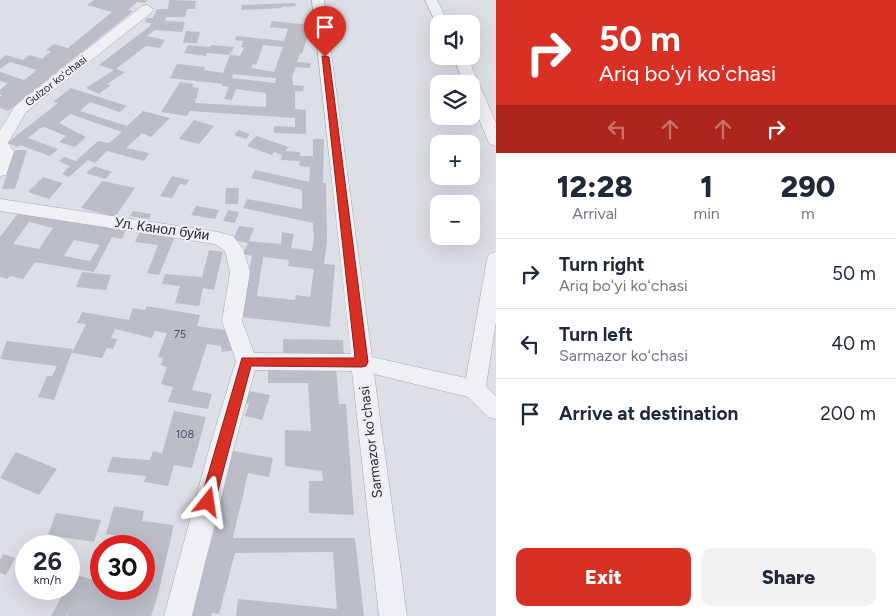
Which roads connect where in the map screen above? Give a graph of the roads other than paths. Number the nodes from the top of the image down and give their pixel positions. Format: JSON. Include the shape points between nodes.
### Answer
{"nodes":[{"id":1,"x":318,"y":0,"type":"edge"},
{"id":2,"x":431,"y":0,"type":"edge"},
{"id":3,"x":147,"y":9,"type":"dead end"},
{"id":4,"x":438,"y":15,"type":"edge"},
{"id":5,"x":464,"y":65,"type":"edge"},
{"id":6,"x":496,"y":141,"type":"edge"},
{"id":7,"x":0,"y":171,"type":"edge"},
{"id":8,"x":0,"y":206,"type":"edge"},
{"id":9,"x":496,"y":259,"type":"edge"},
{"id":10,"x":247,"y":361,"type":"junction"},
{"id":11,"x":362,"y":362,"type":"junction"},
{"id":12,"x":475,"y":389,"type":"junction"},
{"id":13,"x":496,"y":410,"type":"edge"},
{"id":14,"x":178,"y":616,"type":"edge"},
{"id":15,"x":393,"y":616,"type":"edge"}],
"edges":[{"from":1,"to":11,"type":"street","name":"Sarmazor koʻchasi"},
{"from":2,"to":4,"type":"street"},
{"from":3,"to":7,"type":"street","name":"Gulzor koʻchasi","via":[[20,109],[0,143],[6,152]]},
{"from":5,"to":6,"type":"street"},
{"from":8,"to":10,"type":"street","name":"Ул. Канол буйи","via":[[226,241],[234,249],[240,272],[232,321]]},
{"from":9,"to":12,"type":"street"},
{"from":10,"to":11,"type":"street"},
{"from":10,"to":14,"type":"street"},
{"from":11,"to":12,"type":"street"},
{"from":11,"to":15,"type":"street","name":"Sarmazor koʻchasi"},
{"from":12,"to":13,"type":"street"}]}
